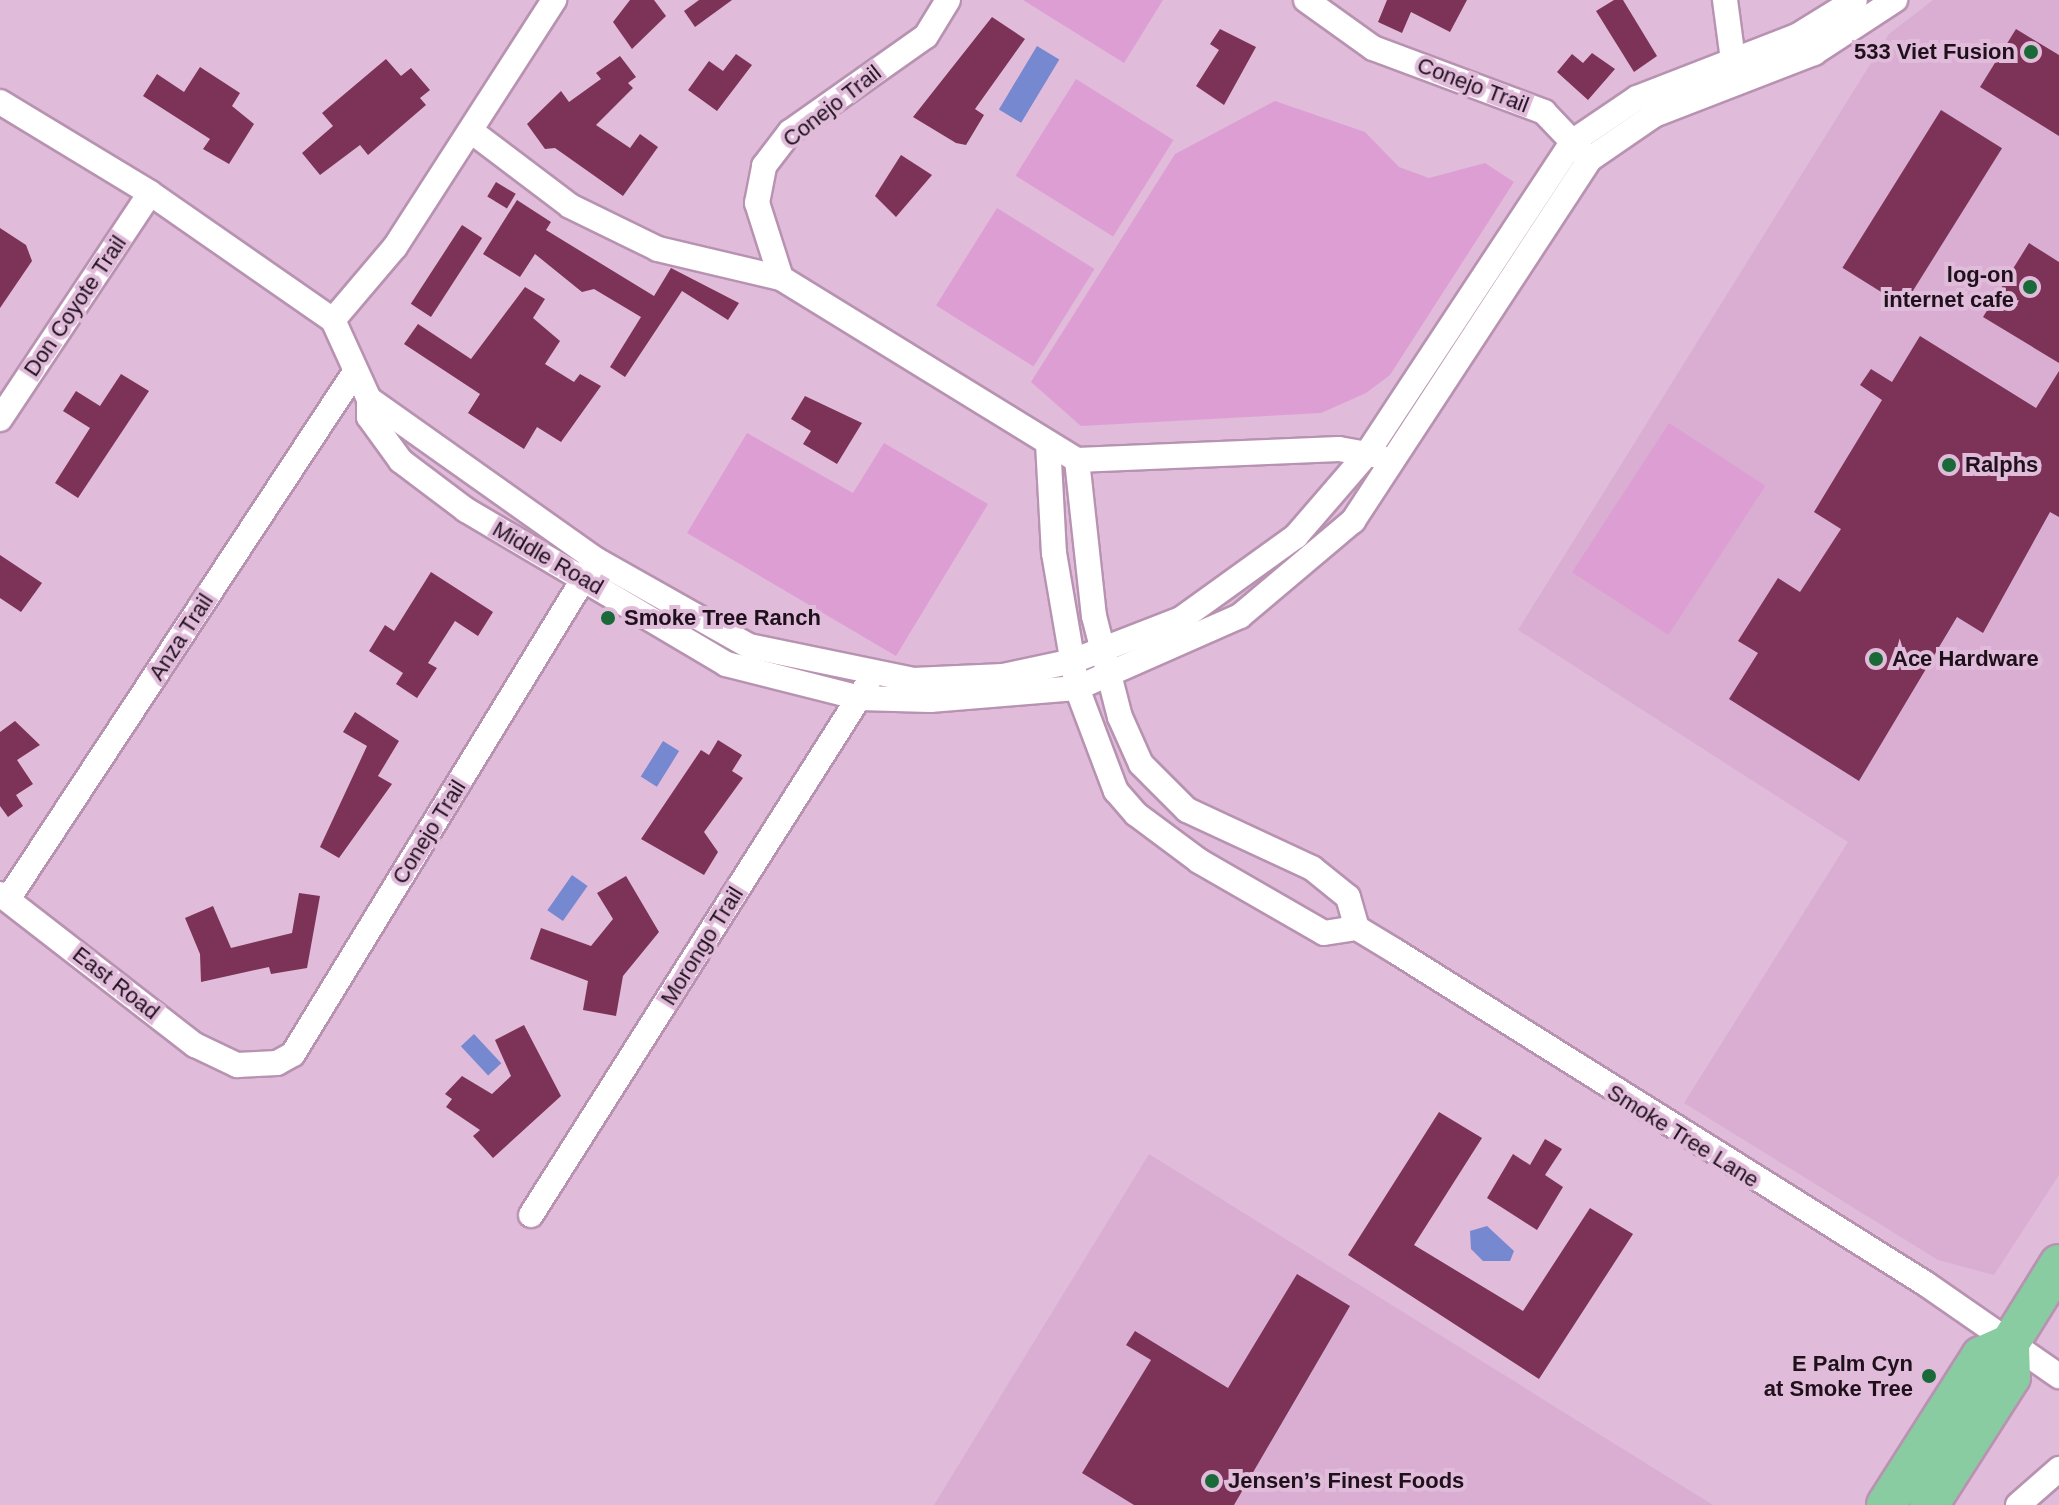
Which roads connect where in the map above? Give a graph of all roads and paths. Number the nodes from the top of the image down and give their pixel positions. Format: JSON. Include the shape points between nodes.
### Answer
{"nodes":[{"id":1,"x":554,"y":0,"type":"edge"},
{"id":2,"x":948,"y":0,"type":"edge"},
{"id":3,"x":1306,"y":0,"type":"edge"},
{"id":4,"x":1725,"y":0,"type":"edge"},
{"id":5,"x":1855,"y":0,"type":"edge"},
{"id":6,"x":1895,"y":0,"type":"edge"},
{"id":7,"x":1734,"y":71,"type":"junction"},
{"id":8,"x":2,"y":107,"type":"edge"},
{"id":9,"x":471,"y":131,"type":"junction"},
{"id":10,"x":1572,"y":142,"type":"junction"},
{"id":11,"x":1590,"y":159,"type":"junction"},
{"id":12,"x":150,"y":193,"type":"junction"},
{"id":13,"x":781,"y":278,"type":"junction"},
{"id":14,"x":333,"y":320,"type":"junction"},
{"id":15,"x":353,"y":375,"type":"junction"},
{"id":16,"x":0,"y":419,"type":"edge"},
{"id":17,"x":1048,"y":443,"type":"junction"},
{"id":18,"x":1366,"y":455,"type":"junction"},
{"id":19,"x":1396,"y":457,"type":"junction"},
{"id":20,"x":1077,"y":460,"type":"junction"},
{"id":21,"x":590,"y":569,"type":"junction"},
{"id":22,"x":1102,"y":651,"type":"junction"},
{"id":23,"x":1073,"y":661,"type":"junction"},
{"id":24,"x":1108,"y":677,"type":"junction"},
{"id":25,"x":866,"y":687,"type":"junction"},
{"id":26,"x":1077,"y":688,"type":"junction"},
{"id":27,"x":1254,"y":842,"type":"junction"},
{"id":28,"x":1233,"y":881,"type":"junction"},
{"id":29,"x":4,"y":897,"type":"edge"},
{"id":30,"x":1357,"y":928,"type":"junction"},
{"id":31,"x":237,"y":1065,"type":"joint"},
{"id":32,"x":531,"y":1215,"type":"dead end"},
{"id":33,"x":2059,"y":1264,"type":"edge"},
{"id":34,"x":2010,"y":1343,"type":"junction"},
{"id":35,"x":2059,"y":1376,"type":"edge"},
{"id":36,"x":2059,"y":1469,"type":"edge"},
{"id":37,"x":1886,"y":1505,"type":"edge"},
{"id":38,"x":1929,"y":1505,"type":"edge"},
{"id":39,"x":2018,"y":1505,"type":"edge"}],
"edges":[{"from":1,"to":9,"type":"street"},
{"from":2,"to":13,"type":"street","name":"Conejo Trail","via":[[926,36],[790,132],[764,166],[757,203]]},
{"from":3,"to":10,"type":"street","name":"Conejo Trail","via":[[1373,48],[1544,112]]},
{"from":4,"to":7,"type":"street"},
{"from":5,"to":7,"type":"street"},
{"from":6,"to":7,"type":"street","via":[[1814,53]]},
{"from":7,"to":10,"type":"street","via":[[1637,98]]},
{"from":7,"to":11,"type":"street","via":[[1654,115]]},
{"from":8,"to":12,"type":"street"},
{"from":9,"to":13,"type":"street","via":[[570,206],[658,249]]},
{"from":9,"to":14,"type":"street","via":[[395,247]]},
{"from":10,"to":11,"type":"street","name":"Conejo Trail"},
{"from":10,"to":18,"type":"street"},
{"from":11,"to":19,"type":"street"},
{"from":12,"to":14,"type":"street"},
{"from":12,"to":16,"type":"street","name":"Don Coyote Trail"},
{"from":13,"to":17,"type":"street"},
{"from":14,"to":15,"type":"street","name":"Middle Road"},
{"from":15,"to":21,"type":"street","name":"Middle Road","via":[[369,399]]},
{"from":15,"to":29,"type":"street","name":"Anza Trail"},
{"from":17,"to":20,"type":"street"},
{"from":17,"to":23,"type":"street","via":[[1054,553]]},
{"from":18,"to":19,"type":"street"},
{"from":18,"to":20,"type":"street","via":[[1339,449]]},
{"from":18,"to":22,"type":"street","via":[[1263,565],[1181,619]]},
{"from":19,"to":24,"type":"street","via":[[1353,521],[1305,568],[1240,616]]},
{"from":20,"to":22,"type":"street"},
{"from":21,"to":25,"type":"street","name":"Middle Road","via":[[749,646]]},
{"from":21,"to":31,"type":"street","name":"Conejo Trail","via":[[293,1054],[277,1063]]},
{"from":22,"to":23,"type":"street"},
{"from":22,"to":24,"type":"street"},
{"from":23,"to":25,"type":"street","via":[[1003,676]]},
{"from":23,"to":26,"type":"street"},
{"from":24,"to":26,"type":"street"},
{"from":24,"to":27,"type":"street","via":[[1141,764],[1161,787],[1187,810]]},
{"from":25,"to":26,"type":"street","via":[[930,700]]},
{"from":25,"to":32,"type":"street","name":"Morongo Trail"},
{"from":26,"to":28,"type":"street","via":[[1116,791],[1162,836]]},
{"from":27,"to":28,"type":"street"},
{"from":27,"to":30,"type":"street","via":[[1312,868],[1348,897]]},
{"from":28,"to":30,"type":"street","via":[[1324,933]]},
{"from":29,"to":31,"type":"street","name":"East Road","via":[[195,1045]]},
{"from":30,"to":34,"type":"street","name":"Smoke Tree Lane"},
{"from":33,"to":34,"type":"main road"},
{"from":34,"to":35,"type":"street","name":"Smoke Tree Lane"},
{"from":34,"to":37,"type":"main road","via":[[1981,1356]]},
{"from":34,"to":38,"type":"main road","via":[[2011,1377]]},
{"from":36,"to":39,"type":"street"}]}
